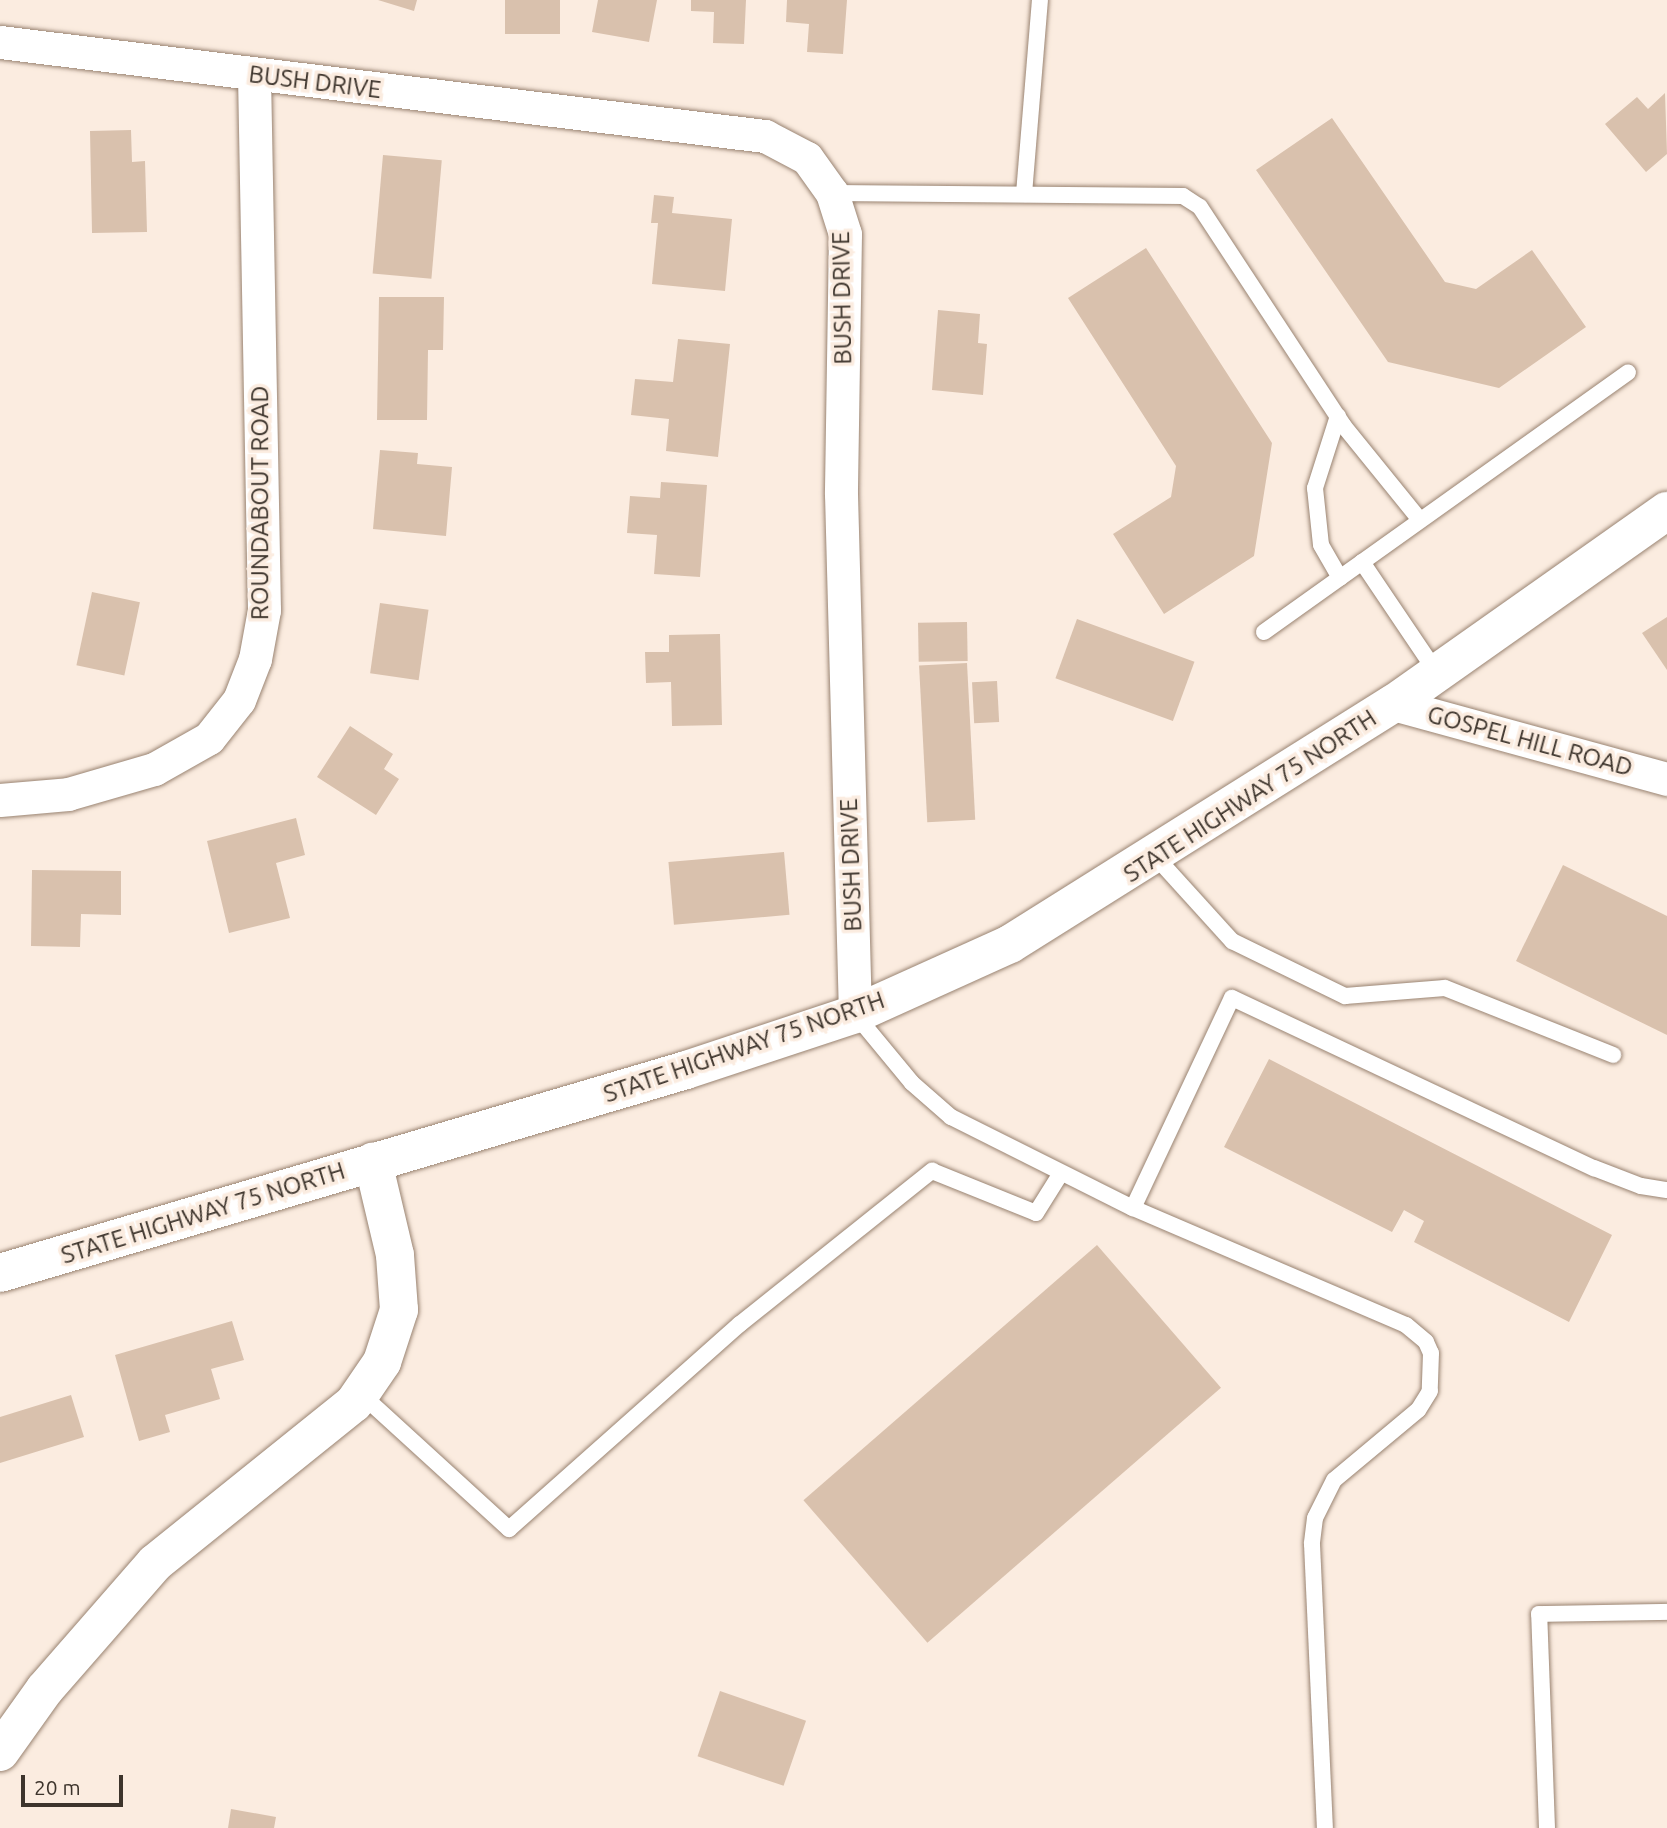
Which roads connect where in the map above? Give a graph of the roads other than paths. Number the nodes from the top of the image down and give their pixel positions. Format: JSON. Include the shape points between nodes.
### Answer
{"nodes":[{"id":1,"x":1040,"y":0,"type":"edge"},
{"id":2,"x":0,"y":43,"type":"edge"},
{"id":3,"x":254,"y":75,"type":"junction"},
{"id":4,"x":832,"y":193,"type":"junction"},
{"id":5,"x":1024,"y":194,"type":"junction"},
{"id":6,"x":1628,"y":372,"type":"dead end"},
{"id":7,"x":1338,"y":416,"type":"junction"},
{"id":8,"x":1667,"y":511,"type":"edge"},
{"id":9,"x":1420,"y":520,"type":"junction"},
{"id":10,"x":1362,"y":562,"type":"junction"},
{"id":11,"x":1340,"y":578,"type":"junction"},
{"id":12,"x":1264,"y":632,"type":"dead end"},
{"id":13,"x":1437,"y":673,"type":"junction"},
{"id":14,"x":1394,"y":704,"type":"junction"},
{"id":15,"x":1667,"y":779,"type":"edge"},
{"id":16,"x":0,"y":800,"type":"edge"},
{"id":17,"x":1155,"y":856,"type":"junction"},
{"id":18,"x":855,"y":1014,"type":"junction"},
{"id":19,"x":1613,"y":1055,"type":"dead end"},
{"id":20,"x":373,"y":1162,"type":"junction"},
{"id":21,"x":1061,"y":1173,"type":"junction"},
{"id":22,"x":1667,"y":1190,"type":"edge"},
{"id":23,"x":1133,"y":1208,"type":"junction"},
{"id":24,"x":0,"y":1273,"type":"edge"},
{"id":25,"x":360,"y":1393,"type":"junction"},
{"id":26,"x":1667,"y":1612,"type":"edge"},
{"id":27,"x":0,"y":1752,"type":"edge"},
{"id":28,"x":1325,"y":1828,"type":"edge"},
{"id":29,"x":1547,"y":1828,"type":"edge"}],
"edges":[{"from":1,"to":5,"type":"lane"},
{"from":2,"to":3,"type":"street","name":"BUSH DRIVE"},
{"from":3,"to":4,"type":"street","name":"BUSH DRIVE","via":[[765,136],[807,158]]},
{"from":3,"to":16,"type":"street","name":"ROUNDABOUT ROAD","via":[[264,610],[255,659],[239,700],[209,738],[154,769],[68,794]]},
{"from":4,"to":5,"type":"lane"},
{"from":4,"to":18,"type":"street","name":"BUSH DRIVE","via":[[845,234],[841,494]]},
{"from":5,"to":7,"type":"lane","via":[[1183,196],[1200,206]]},
{"from":6,"to":9,"type":"lane"},
{"from":7,"to":9,"type":"lane"},
{"from":7,"to":11,"type":"lane","via":[[1315,488],[1321,545]]},
{"from":8,"to":13,"type":"main road","name":"STATE HIGHWAY 75 NORTH"},
{"from":9,"to":10,"type":"lane"},
{"from":10,"to":11,"type":"lane"},
{"from":10,"to":13,"type":"lane"},
{"from":11,"to":12,"type":"lane"},
{"from":13,"to":14,"type":"main road","name":"STATE HIGHWAY 75 NORTH"},
{"from":14,"to":15,"type":"street","name":"GOSPEL HILL ROAD"},
{"from":14,"to":17,"type":"main road","name":"STATE HIGHWAY 75 NORTH"},
{"from":17,"to":18,"type":"main road","name":"STATE HIGHWAY 75 NORTH","via":[[1010,944]]},
{"from":17,"to":19,"type":"lane","via":[[1232,941],[1345,996],[1445,988]]},
{"from":18,"to":20,"type":"main road","name":"STATE HIGHWAY 75 NORTH","via":[[686,1070]]},
{"from":18,"to":21,"type":"lane","via":[[912,1083],[951,1117]]},
{"from":20,"to":24,"type":"main road","name":"STATE HIGHWAY 75 NORTH"},
{"from":20,"to":25,"type":"main road","via":[[395,1255],[399,1310],[382,1362]]},
{"from":21,"to":23,"type":"lane"},
{"from":21,"to":25,"type":"lane","via":[[1036,1213],[932,1171],[740,1324],[509,1529]]},
{"from":22,"to":23,"type":"lane","via":[[1641,1186],[1594,1168],[1232,998]]},
{"from":23,"to":28,"type":"lane","via":[[1406,1325],[1426,1342],[1431,1353],[1430,1391],[1418,1410],[1334,1480],[1315,1518]]},
{"from":25,"to":27,"type":"main road","via":[[155,1563],[45,1689]]},
{"from":26,"to":29,"type":"lane","via":[[1539,1615]]}]}
